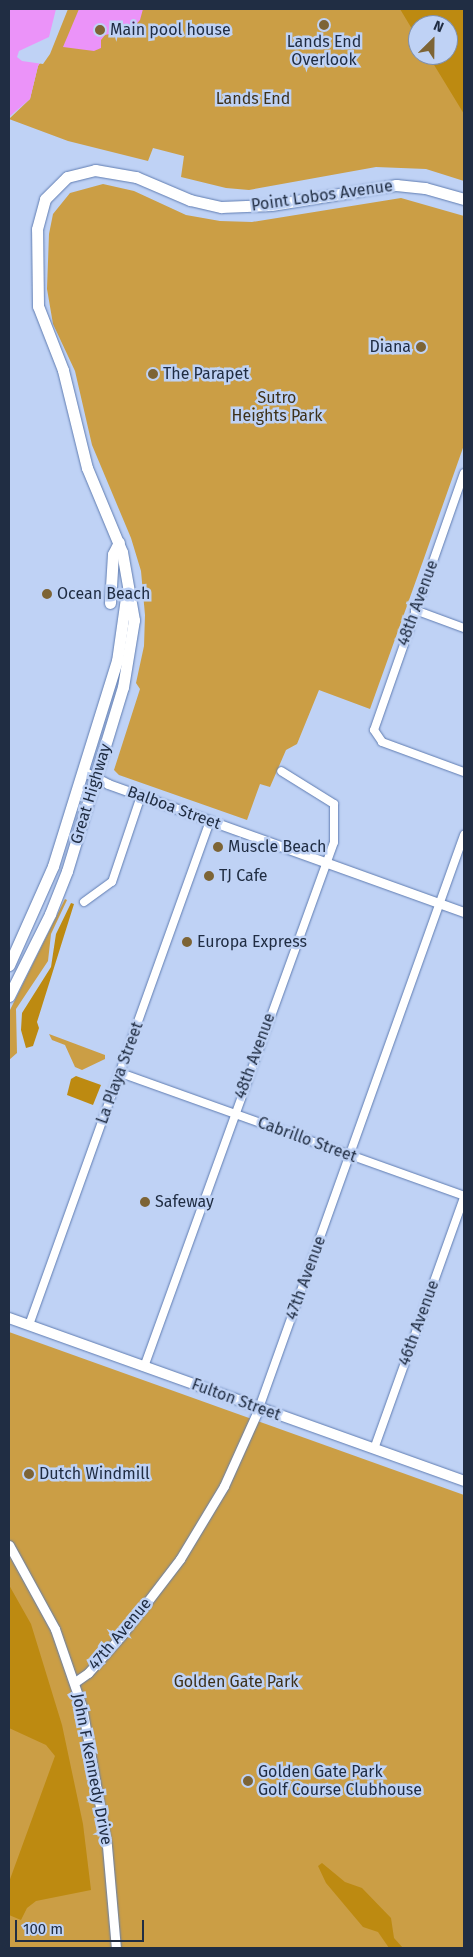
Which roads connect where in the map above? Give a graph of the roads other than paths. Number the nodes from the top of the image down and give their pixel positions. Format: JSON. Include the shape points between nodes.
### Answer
{"nodes":[{"id":1,"x":464,"y":199,"type":"edge"},
{"id":2,"x":464,"y":473,"type":"edge"},
{"id":3,"x":119,"y":542,"type":"junction"},
{"id":4,"x":128,"y":582,"type":"junction"},
{"id":5,"x":110,"y":603,"type":"dead end"},
{"id":6,"x":415,"y":610,"type":"junction"},
{"id":7,"x":464,"y":628,"type":"edge"},
{"id":8,"x":281,"y":770,"type":"dead end"},
{"id":9,"x":83,"y":772,"type":"junction"},
{"id":10,"x":464,"y":772,"type":"edge"},
{"id":11,"x":96,"y":777,"type":"junction"},
{"id":12,"x":141,"y":796,"type":"junction"},
{"id":13,"x":210,"y":821,"type":"junction"},
{"id":14,"x":464,"y":835,"type":"edge"},
{"id":15,"x":325,"y":862,"type":"junction"},
{"id":16,"x":84,"y":902,"type":"dead end"},
{"id":17,"x":440,"y":903,"type":"junction"},
{"id":18,"x":464,"y":912,"type":"edge"},
{"id":19,"x":9,"y":965,"type":"edge"},
{"id":20,"x":9,"y":996,"type":"edge"},
{"id":21,"x":121,"y":1073,"type":"junction"},
{"id":22,"x":235,"y":1114,"type":"junction"},
{"id":23,"x":350,"y":1155,"type":"junction"},
{"id":24,"x":464,"y":1196,"type":"edge"},
{"id":25,"x":9,"y":1318,"type":"edge"},
{"id":26,"x":29,"y":1325,"type":"junction"},
{"id":27,"x":144,"y":1367,"type":"junction"},
{"id":28,"x":259,"y":1408,"type":"junction"},
{"id":29,"x":374,"y":1449,"type":"junction"},
{"id":30,"x":464,"y":1481,"type":"edge"},
{"id":31,"x":9,"y":1545,"type":"edge"},
{"id":32,"x":75,"y":1682,"type":"junction"},
{"id":33,"x":116,"y":1948,"type":"edge"}],
"edges":[{"from":1,"to":3,"type":"main road","name":"Point Lobos Avenue","via":[[414,186],[387,185],[271,205],[221,207],[190,200],[136,178],[95,170],[74,173],[54,188],[42,206],[38,220],[38,306],[63,370],[87,468]]},
{"from":2,"to":6,"type":"street","name":"48th Avenue"},
{"from":3,"to":4,"type":"main road","name":"Great Highway"},
{"from":3,"to":5,"type":"main road","via":[[113,554]]},
{"from":4,"to":9,"type":"main road","name":"Great Highway","via":[[117,661]]},
{"from":4,"to":11,"type":"main road","name":"Great Highway","via":[[134,610],[130,655]]},
{"from":6,"to":7,"type":"street"},
{"from":6,"to":10,"type":"street","name":"48th Avenue","via":[[375,721],[374,734],[382,742]]},
{"from":8,"to":15,"type":"street","name":"48th Avenue","via":[[335,806],[334,842]]},
{"from":9,"to":11,"type":"street","name":"Balboa Street"},
{"from":9,"to":19,"type":"main road","name":"Great Highway","via":[[46,885]]},
{"from":11,"to":12,"type":"street","name":"Balboa Street"},
{"from":11,"to":20,"type":"main road","name":"Great Highway","via":[[56,900]]},
{"from":12,"to":13,"type":"street","name":"Balboa Street"},
{"from":12,"to":16,"type":"street","via":[[112,882]]},
{"from":13,"to":15,"type":"street","name":"Balboa Street"},
{"from":13,"to":21,"type":"street","name":"La Playa Street"},
{"from":14,"to":17,"type":"street","name":"47th Avenue"},
{"from":15,"to":17,"type":"street","name":"Balboa Street"},
{"from":15,"to":22,"type":"street","name":"48th Avenue"},
{"from":17,"to":18,"type":"street","name":"Balboa Street"},
{"from":17,"to":23,"type":"street","name":"47th Avenue"},
{"from":21,"to":22,"type":"street","name":"Cabrillo Street"},
{"from":21,"to":26,"type":"street","name":"La Playa Street"},
{"from":22,"to":23,"type":"street","name":"Cabrillo Street"},
{"from":22,"to":27,"type":"street","name":"48th Avenue"},
{"from":23,"to":24,"type":"street","name":"Cabrillo Street"},
{"from":23,"to":28,"type":"street","name":"47th Avenue"},
{"from":24,"to":29,"type":"street","name":"46th Avenue"},
{"from":25,"to":26,"type":"main road","name":"Fulton Street"},
{"from":26,"to":27,"type":"main road","name":"Fulton Street"},
{"from":27,"to":28,"type":"main road","name":"Fulton Street"},
{"from":28,"to":29,"type":"main road","name":"Fulton Street"},
{"from":28,"to":32,"type":"street","name":"47th Avenue","via":[[231,1474],[190,1544],[122,1636],[88,1673]]},
{"from":29,"to":30,"type":"main road","name":"Fulton Street"},
{"from":31,"to":32,"type":"street","name":"John F Kennedy Drive","via":[[46,1611]]},
{"from":32,"to":33,"type":"street","name":"John F Kennedy Drive","via":[[100,1798],[112,1883]]}]}
